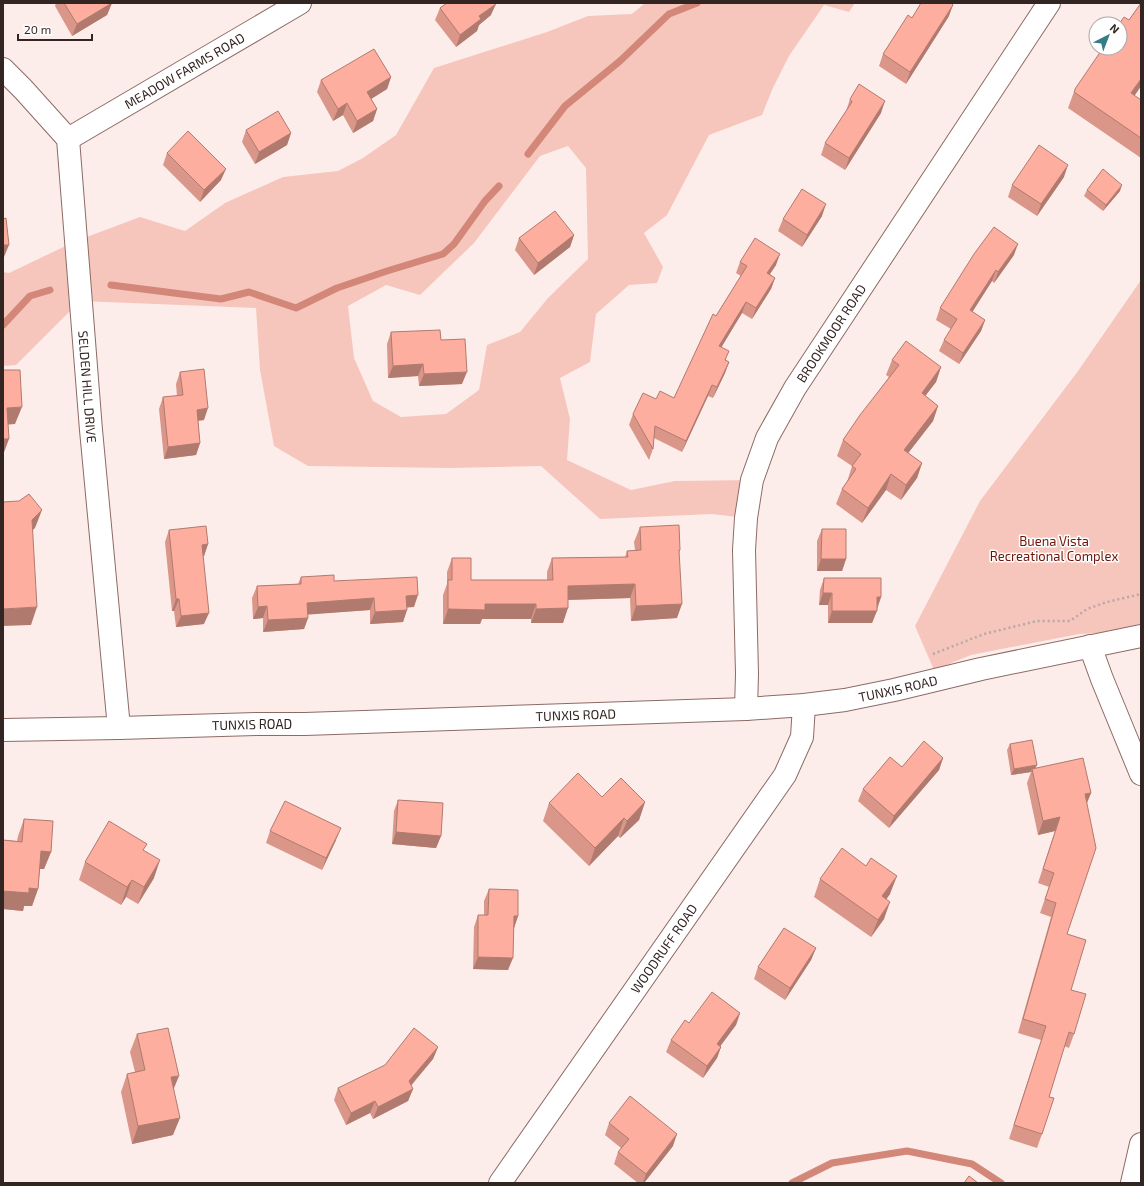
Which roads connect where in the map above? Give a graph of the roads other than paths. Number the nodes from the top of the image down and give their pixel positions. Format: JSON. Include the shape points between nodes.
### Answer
{"nodes":[{"id":1,"x":300,"y":3,"type":"edge"},
{"id":2,"x":1050,"y":3,"type":"edge"},
{"id":3,"x":3,"y":69,"type":"edge"},
{"id":4,"x":68,"y":139,"type":"junction"},
{"id":5,"x":1141,"y":636,"type":"edge"},
{"id":6,"x":1090,"y":646,"type":"junction"},
{"id":7,"x":804,"y":705,"type":"junction"},
{"id":8,"x":746,"y":709,"type":"junction"},
{"id":9,"x":119,"y":728,"type":"junction"},
{"id":10,"x":3,"y":730,"type":"edge"},
{"id":11,"x":1141,"y":774,"type":"edge"},
{"id":12,"x":1141,"y":1144,"type":"edge"},
{"id":13,"x":500,"y":1183,"type":"edge"},
{"id":14,"x":1132,"y":1183,"type":"edge"}],
"edges":[{"from":1,"to":4,"type":"street","name":"MEADOW FARMS ROAD"},
{"from":2,"to":8,"type":"street","name":"BROOKMOOR ROAD","via":[[795,388],[767,438],[752,480],[746,518]]},
{"from":3,"to":4,"type":"street"},
{"from":4,"to":9,"type":"street","name":"SELDEN HILL DRIVE","via":[[91,430]]},
{"from":5,"to":6,"type":"street","name":"TUNXIS ROAD"},
{"from":6,"to":7,"type":"street","name":"TUNXIS ROAD","via":[[894,690]]},
{"from":6,"to":11,"type":"street"},
{"from":7,"to":8,"type":"street","name":"TUNXIS ROAD"},
{"from":7,"to":13,"type":"street","name":"WOODRUFF ROAD","via":[[802,737],[785,775]]},
{"from":8,"to":9,"type":"street","name":"TUNXIS ROAD"},
{"from":9,"to":10,"type":"street","name":"TUNXIS ROAD"},
{"from":12,"to":14,"type":"street"}]}
